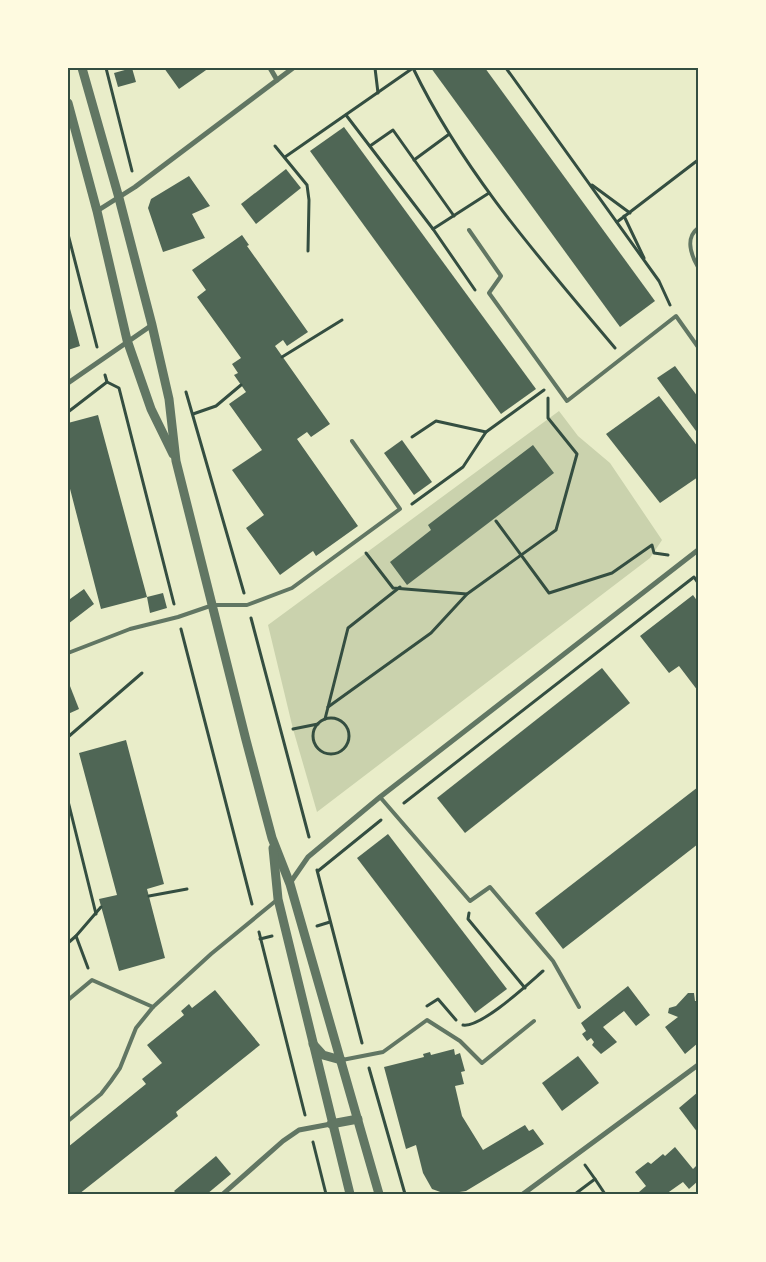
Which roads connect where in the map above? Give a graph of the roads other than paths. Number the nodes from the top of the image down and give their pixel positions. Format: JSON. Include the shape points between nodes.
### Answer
{"nodes":[{"id":1,"x":82,"y":68,"type":"edge"},
{"id":2,"x":270,"y":68,"type":"edge"},
{"id":3,"x":293,"y":68,"type":"edge"},
{"id":4,"x":277,"y":80,"type":"junction"},
{"id":5,"x":68,"y":103,"type":"edge"},
{"id":6,"x":119,"y":198,"type":"junction"},
{"id":7,"x":98,"y":211,"type":"junction"},
{"id":8,"x":698,"y":228,"type":"edge"},
{"id":9,"x":469,"y":230,"type":"dead end"},
{"id":10,"x":698,"y":267,"type":"edge"},
{"id":11,"x":152,"y":325,"type":"junction"},
{"id":12,"x":127,"y":340,"type":"junction"},
{"id":13,"x":698,"y":347,"type":"edge"},
{"id":14,"x":68,"y":383,"type":"edge"},
{"id":15,"x":352,"y":441,"type":"dead end"},
{"id":16,"x":176,"y":461,"type":"junction"},
{"id":17,"x":698,"y":553,"type":"edge"},
{"id":18,"x":213,"y":604,"type":"junction"},
{"id":19,"x":68,"y":653,"type":"edge"},
{"id":20,"x":380,"y":797,"type":"junction"},
{"id":21,"x":272,"y":838,"type":"junction"},
{"id":22,"x":290,"y":884,"type":"junction"},
{"id":23,"x":278,"y":899,"type":"junction"},
{"id":24,"x":68,"y":1000,"type":"edge"},
{"id":25,"x":153,"y":1007,"type":"junction"},
{"id":26,"x":579,"y":1007,"type":"dead end"},
{"id":27,"x":534,"y":1021,"type":"dead end"},
{"id":28,"x":311,"y":1040,"type":"junction"},
{"id":29,"x":341,"y":1060,"type":"junction"},
{"id":30,"x":698,"y":1064,"type":"edge"},
{"id":31,"x":358,"y":1119,"type":"junction"},
{"id":32,"x":68,"y":1121,"type":"edge"},
{"id":33,"x":331,"y":1124,"type":"junction"},
{"id":34,"x":222,"y":1194,"type":"edge"},
{"id":35,"x":350,"y":1194,"type":"edge"},
{"id":36,"x":379,"y":1194,"type":"edge"},
{"id":37,"x":523,"y":1194,"type":"edge"}],
"edges":[{"from":1,"to":6,"type":"street"},
{"from":2,"to":4,"type":"street"},
{"from":3,"to":4,"type":"street"},
{"from":4,"to":6,"type":"street"},
{"from":5,"to":7,"type":"street"},
{"from":6,"to":7,"type":"street"},
{"from":6,"to":11,"type":"street"},
{"from":7,"to":12,"type":"street"},
{"from":8,"to":10,"type":"lane","via":[[690,245]]},
{"from":9,"to":13,"type":"lane","via":[[501,276],[489,293],[567,401],[676,316]]},
{"from":11,"to":12,"type":"street"},
{"from":11,"to":16,"type":"street","via":[[169,399]]},
{"from":12,"to":14,"type":"street"},
{"from":12,"to":16,"type":"street","via":[[151,409]]},
{"from":15,"to":18,"type":"lane","via":[[400,509],[292,588],[247,604]]},
{"from":16,"to":18,"type":"street"},
{"from":17,"to":20,"type":"street"},
{"from":18,"to":19,"type":"lane","via":[[130,629]]},
{"from":18,"to":21,"type":"street"},
{"from":20,"to":22,"type":"street","via":[[308,856]]},
{"from":20,"to":26,"type":"lane","via":[[470,901],[490,887],[553,961]]},
{"from":21,"to":22,"type":"street"},
{"from":21,"to":23,"type":"street"},
{"from":22,"to":23,"type":"street"},
{"from":22,"to":29,"type":"street"},
{"from":23,"to":25,"type":"lane"},
{"from":23,"to":28,"type":"street"},
{"from":24,"to":25,"type":"lane","via":[[92,980]]},
{"from":25,"to":32,"type":"lane","via":[[136,1028],[112,1081]]},
{"from":27,"to":29,"type":"lane","via":[[482,1063],[460,1041],[427,1020],[383,1052]]},
{"from":28,"to":29,"type":"street","via":[[322,1055]]},
{"from":28,"to":33,"type":"street"},
{"from":29,"to":31,"type":"street"},
{"from":30,"to":37,"type":"street"},
{"from":31,"to":33,"type":"street"},
{"from":31,"to":36,"type":"street"},
{"from":33,"to":34,"type":"street","via":[[299,1130]]},
{"from":33,"to":35,"type":"street"}]}
